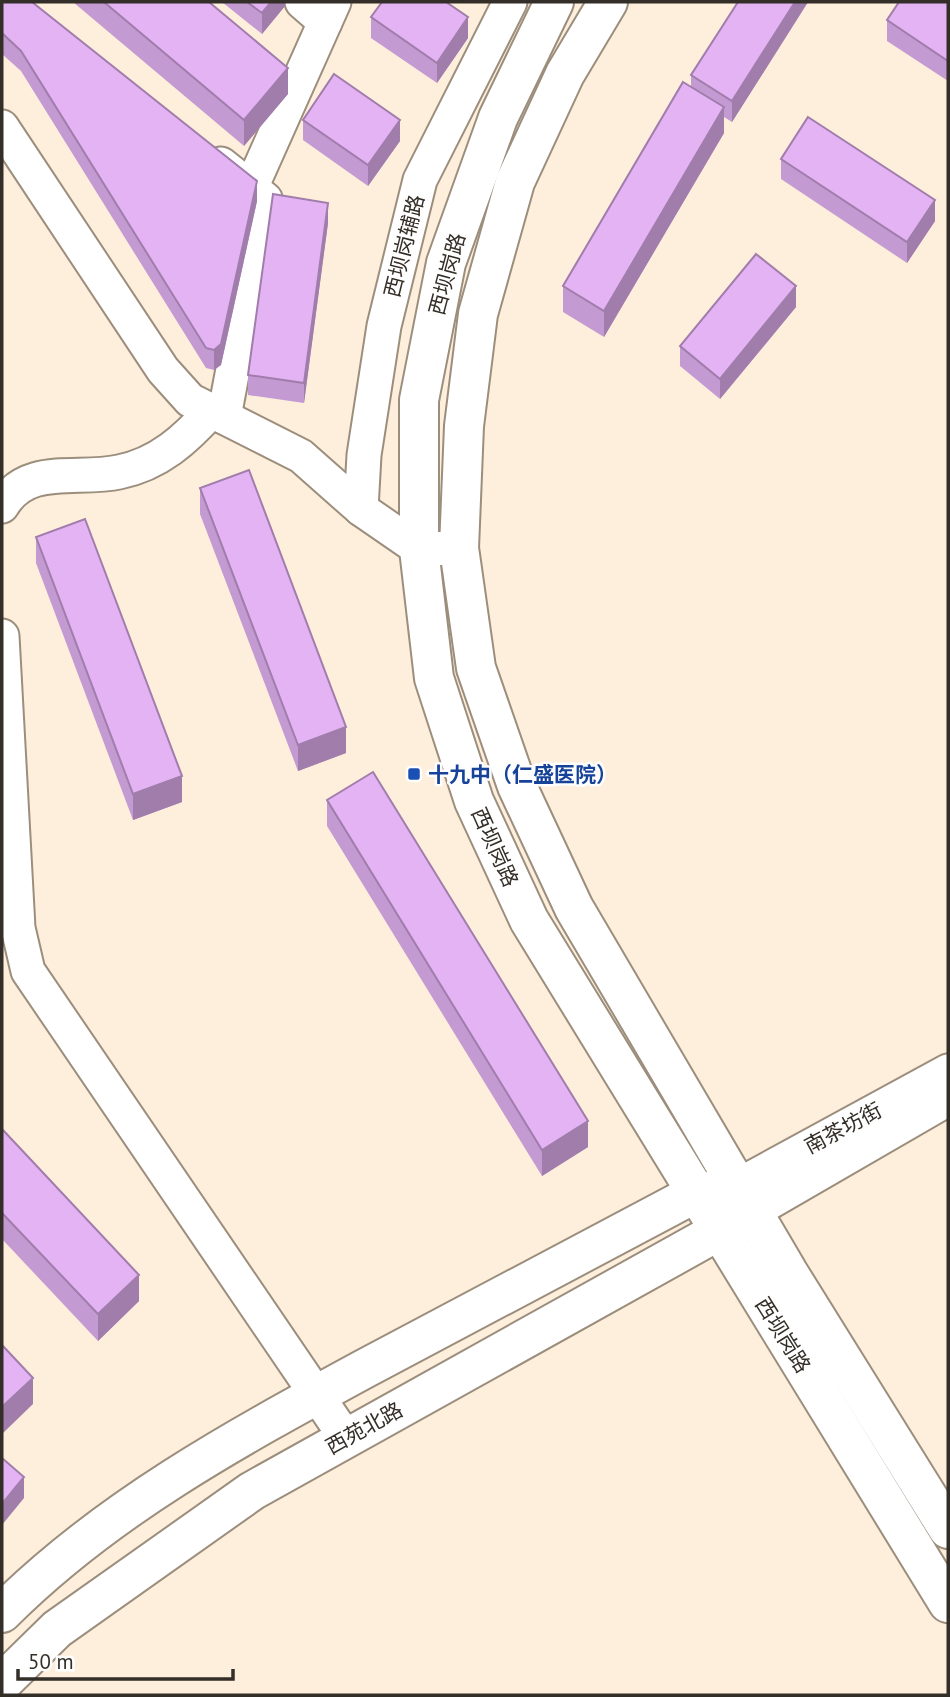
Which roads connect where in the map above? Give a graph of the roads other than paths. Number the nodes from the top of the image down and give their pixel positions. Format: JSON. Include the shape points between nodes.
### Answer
{"nodes":[{"id":1,"x":510,"y":2,"type":"edge"},
{"id":2,"x":554,"y":2,"type":"edge"},
{"id":3,"x":608,"y":2,"type":"edge"},
{"id":4,"x":320,"y":8,"type":"edge"},
{"id":5,"x":2,"y":127,"type":"edge"},
{"id":6,"x":199,"y":146,"type":"edge"},
{"id":7,"x":251,"y":188,"type":"junction"},
{"id":8,"x":218,"y":414,"type":"junction"},
{"id":9,"x":2,"y":506,"type":"edge"},
{"id":10,"x":361,"y":509,"type":"junction"},
{"id":11,"x":459,"y":548,"type":"junction"},
{"id":12,"x":419,"y":549,"type":"junction"},
{"id":13,"x":2,"y":636,"type":"edge"},
{"id":14,"x":11,"y":934,"type":"edge"},
{"id":15,"x":948,"y":1071,"type":"edge"},
{"id":16,"x":948,"y":1099,"type":"edge"},
{"id":17,"x":696,"y":1193,"type":"junction"},
{"id":18,"x":745,"y":1199,"type":"junction"},
{"id":19,"x":719,"y":1231,"type":"junction"},
{"id":20,"x":317,"y":1395,"type":"junction"},
{"id":21,"x":346,"y":1438,"type":"junction"},
{"id":22,"x":948,"y":1529,"type":"edge"},
{"id":23,"x":948,"y":1602,"type":"edge"},
{"id":24,"x":2,"y":1613,"type":"edge"},
{"id":25,"x":2,"y":1683,"type":"edge"}],
"edges":[{"from":1,"to":10,"type":"street","name":"西坝岗辅路","via":[[420,180],[384,326],[364,455]]},
{"from":2,"to":12,"type":"main road","name":"西坝岗路","via":[[498,118],[446,263],[419,400]]},
{"from":3,"to":11,"type":"main road","name":"西坝岗路","via":[[565,74],[515,182],[478,314],[464,426]]},
{"from":4,"to":7,"type":"street","via":[[287,77]]},
{"from":5,"to":8,"type":"street","via":[[163,370],[190,400]]},
{"from":6,"to":7,"type":"street"},
{"from":7,"to":8,"type":"street","via":[[265,200]]},
{"from":8,"to":9,"type":"street","via":[[160,458],[120,472],[31,479],[11,490]]},
{"from":8,"to":10,"type":"street","via":[[301,456]]},
{"from":10,"to":12,"type":"street"},
{"from":11,"to":12,"type":"street"},
{"from":11,"to":18,"type":"main road","name":"西坝岗路","via":[[476,668],[517,786],[574,908]]},
{"from":12,"to":17,"type":"main road","name":"西坝岗路","via":[[433,678],[474,801],[529,920]]},
{"from":13,"to":14,"type":"street"},
{"from":14,"to":20,"type":"street","via":[[28,971]]},
{"from":15,"to":18,"type":"street","name":"南茶坊街"},
{"from":16,"to":18,"type":"street","name":"南茶坊街"},
{"from":17,"to":18,"type":"main road"},
{"from":17,"to":19,"type":"main road","name":"西坝岗路"},
{"from":17,"to":20,"type":"main road"},
{"from":18,"to":19,"type":"main road","name":"西苑北路"},
{"from":18,"to":22,"type":"main road","name":"西坝岗路"},
{"from":19,"to":21,"type":"main road","name":"西苑北路"},
{"from":19,"to":23,"type":"main road","name":"西坝岗路"},
{"from":20,"to":21,"type":"street"},
{"from":20,"to":24,"type":"main road","via":[[233,1440],[132,1504],[34,1581]]},
{"from":21,"to":25,"type":"main road","name":"西苑北路","via":[[252,1491],[135,1572],[57,1629]]}]}
